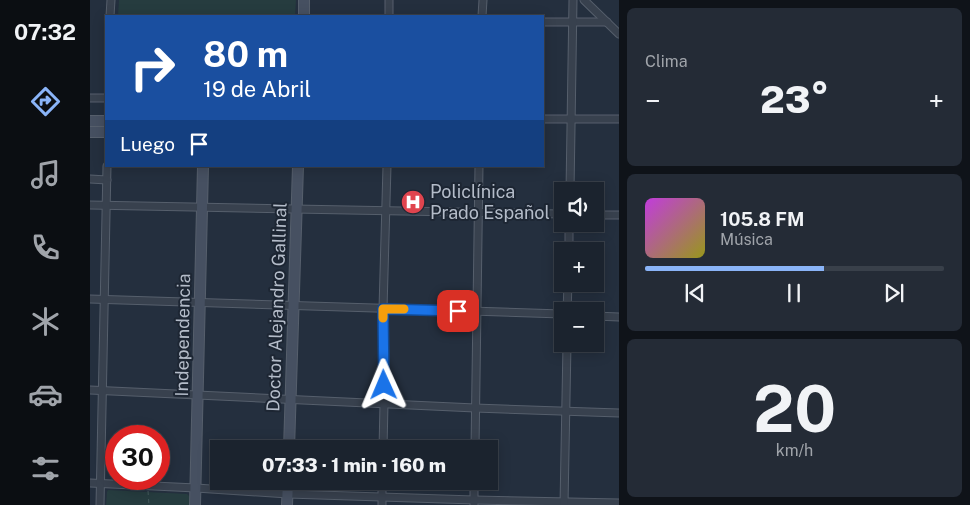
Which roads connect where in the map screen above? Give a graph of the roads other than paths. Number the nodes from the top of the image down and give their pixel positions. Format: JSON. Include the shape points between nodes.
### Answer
{"nodes":[{"id":1,"x":110,"y":0,"type":"edge"},
{"id":2,"x":304,"y":0,"type":"edge"},
{"id":3,"x":389,"y":0,"type":"edge"},
{"id":4,"x":482,"y":0,"type":"edge"},
{"id":5,"x":573,"y":0,"type":"edge"},
{"id":6,"x":584,"y":0,"type":"edge"},
{"id":7,"x":110,"y":15,"type":"edge"},
{"id":8,"x":304,"y":15,"type":"edge"},
{"id":9,"x":389,"y":15,"type":"edge"},
{"id":10,"x":482,"y":15,"type":"edge"},
{"id":11,"x":544,"y":22,"type":"edge"},
{"id":12,"x":573,"y":22,"type":"junction"},
{"id":13,"x":606,"y":22,"type":"junction"},
{"id":14,"x":619,"y":34,"type":"edge"},
{"id":15,"x":90,"y":98,"type":"edge"},
{"id":16,"x":105,"y":98,"type":"edge"},
{"id":17,"x":544,"y":119,"type":"edge"},
{"id":18,"x":571,"y":119,"type":"junction"},
{"id":19,"x":619,"y":119,"type":"edge"},
{"id":20,"x":90,"y":121,"type":"edge"},
{"id":21,"x":105,"y":121,"type":"edge"},
{"id":22,"x":90,"y":132,"type":"edge"},
{"id":23,"x":105,"y":132,"type":"edge"},
{"id":24,"x":107,"y":167,"type":"edge"},
{"id":25,"x":203,"y":167,"type":"edge"},
{"id":26,"x":298,"y":167,"type":"edge"},
{"id":27,"x":386,"y":167,"type":"edge"},
{"id":28,"x":479,"y":167,"type":"edge"},
{"id":29,"x":90,"y":179,"type":"edge"},
{"id":30,"x":107,"y":180,"type":"junction"},
{"id":31,"x":570,"y":182,"type":"edge"},
{"id":32,"x":90,"y":204,"type":"edge"},
{"id":33,"x":107,"y":205,"type":"junction"},
{"id":34,"x":203,"y":207,"type":"junction"},
{"id":35,"x":296,"y":209,"type":"junction"},
{"id":36,"x":386,"y":211,"type":"junction"},
{"id":37,"x":478,"y":212,"type":"junction"},
{"id":38,"x":554,"y":214,"type":"edge"},
{"id":39,"x":604,"y":215,"type":"edge"},
{"id":40,"x":619,"y":216,"type":"edge"},
{"id":41,"x":90,"y":299,"type":"edge"},
{"id":42,"x":104,"y":300,"type":"junction"},
{"id":43,"x":200,"y":303,"type":"junction"},
{"id":44,"x":294,"y":306,"type":"junction"},
{"id":45,"x":383,"y":309,"type":"junction"},
{"id":46,"x":476,"y":312,"type":"junction"},
{"id":47,"x":554,"y":314,"type":"edge"},
{"id":48,"x":604,"y":316,"type":"edge"},
{"id":49,"x":619,"y":317,"type":"edge"},
{"id":50,"x":567,"y":352,"type":"edge"},
{"id":51,"x":90,"y":390,"type":"edge"},
{"id":52,"x":102,"y":391,"type":"junction"},
{"id":53,"x":198,"y":396,"type":"junction"},
{"id":54,"x":291,"y":400,"type":"junction"},
{"id":55,"x":384,"y":404,"type":"junction"},
{"id":56,"x":475,"y":408,"type":"junction"},
{"id":57,"x":565,"y":411,"type":"junction"},
{"id":58,"x":619,"y":413,"type":"edge"},
{"id":59,"x":289,"y":440,"type":"edge"},
{"id":60,"x":383,"y":440,"type":"edge"},
{"id":61,"x":475,"y":440,"type":"edge"},
{"id":62,"x":90,"y":483,"type":"edge"},
{"id":63,"x":101,"y":484,"type":"junction"},
{"id":64,"x":196,"y":488,"type":"junction"},
{"id":65,"x":288,"y":490,"type":"edge"},
{"id":66,"x":288,"y":494,"type":"junction"},
{"id":67,"x":382,"y":501,"type":"edge"},
{"id":68,"x":474,"y":502,"type":"edge"},
{"id":69,"x":564,"y":503,"type":"edge"},
{"id":70,"x":619,"y":503,"type":"edge"},
{"id":71,"x":100,"y":505,"type":"edge"},
{"id":72,"x":195,"y":505,"type":"edge"},
{"id":73,"x":287,"y":505,"type":"edge"}],
"edges":[{"from":1,"to":7,"type":"street"},
{"from":2,"to":8,"type":"street"},
{"from":3,"to":9,"type":"street"},
{"from":4,"to":10,"type":"street"},
{"from":5,"to":12,"type":"street"},
{"from":6,"to":13,"type":"street"},
{"from":11,"to":12,"type":"street"},
{"from":12,"to":13,"type":"street"},
{"from":12,"to":18,"type":"street"},
{"from":13,"to":14,"type":"street"},
{"from":15,"to":16,"type":"street"},
{"from":17,"to":18,"type":"street"},
{"from":18,"to":19,"type":"street"},
{"from":18,"to":31,"type":"street"},
{"from":20,"to":21,"type":"street"},
{"from":22,"to":23,"type":"street"},
{"from":24,"to":30,"type":"street"},
{"from":25,"to":34,"type":"street","name":"Independencia"},
{"from":26,"to":35,"type":"street","name":"Doctor Alejandro Gallinal"},
{"from":27,"to":36,"type":"street"},
{"from":28,"to":37,"type":"street"},
{"from":29,"to":30,"type":"street"},
{"from":30,"to":33,"type":"street"},
{"from":32,"to":33,"type":"street"},
{"from":33,"to":34,"type":"street"},
{"from":33,"to":42,"type":"street"},
{"from":34,"to":35,"type":"street"},
{"from":34,"to":43,"type":"street","name":"Independencia"},
{"from":35,"to":36,"type":"street"},
{"from":35,"to":44,"type":"street","name":"Doctor Alejandro Gallinal"},
{"from":36,"to":37,"type":"street"},
{"from":36,"to":45,"type":"street"},
{"from":37,"to":38,"type":"street"},
{"from":37,"to":46,"type":"street"},
{"from":39,"to":40,"type":"street"},
{"from":41,"to":42,"type":"street"},
{"from":42,"to":43,"type":"street"},
{"from":42,"to":52,"type":"street"},
{"from":43,"to":44,"type":"street"},
{"from":43,"to":53,"type":"street","name":"Independencia"},
{"from":44,"to":45,"type":"street"},
{"from":44,"to":54,"type":"street","name":"Doctor Alejandro Gallinal"},
{"from":45,"to":46,"type":"street"},
{"from":45,"to":55,"type":"street"},
{"from":46,"to":47,"type":"street"},
{"from":46,"to":56,"type":"street"},
{"from":48,"to":49,"type":"street"},
{"from":50,"to":57,"type":"street"},
{"from":51,"to":52,"type":"street"},
{"from":52,"to":53,"type":"street"},
{"from":52,"to":63,"type":"street"},
{"from":53,"to":54,"type":"street"},
{"from":53,"to":64,"type":"street","name":"Independencia"},
{"from":54,"to":55,"type":"street"},
{"from":54,"to":59,"type":"street","name":"Doctor Alejandro Gallinal"},
{"from":55,"to":56,"type":"street"},
{"from":55,"to":60,"type":"street"},
{"from":56,"to":57,"type":"street"},
{"from":56,"to":61,"type":"street"},
{"from":57,"to":58,"type":"street"},
{"from":57,"to":69,"type":"street"},
{"from":62,"to":63,"type":"street"},
{"from":63,"to":64,"type":"street"},
{"from":63,"to":71,"type":"street"},
{"from":64,"to":66,"type":"street"},
{"from":64,"to":72,"type":"street","name":"Independencia"},
{"from":65,"to":66,"type":"street"},
{"from":66,"to":67,"type":"street"},
{"from":66,"to":73,"type":"street"},
{"from":67,"to":68,"type":"street"},
{"from":68,"to":69,"type":"street"},
{"from":69,"to":70,"type":"street"}]}
